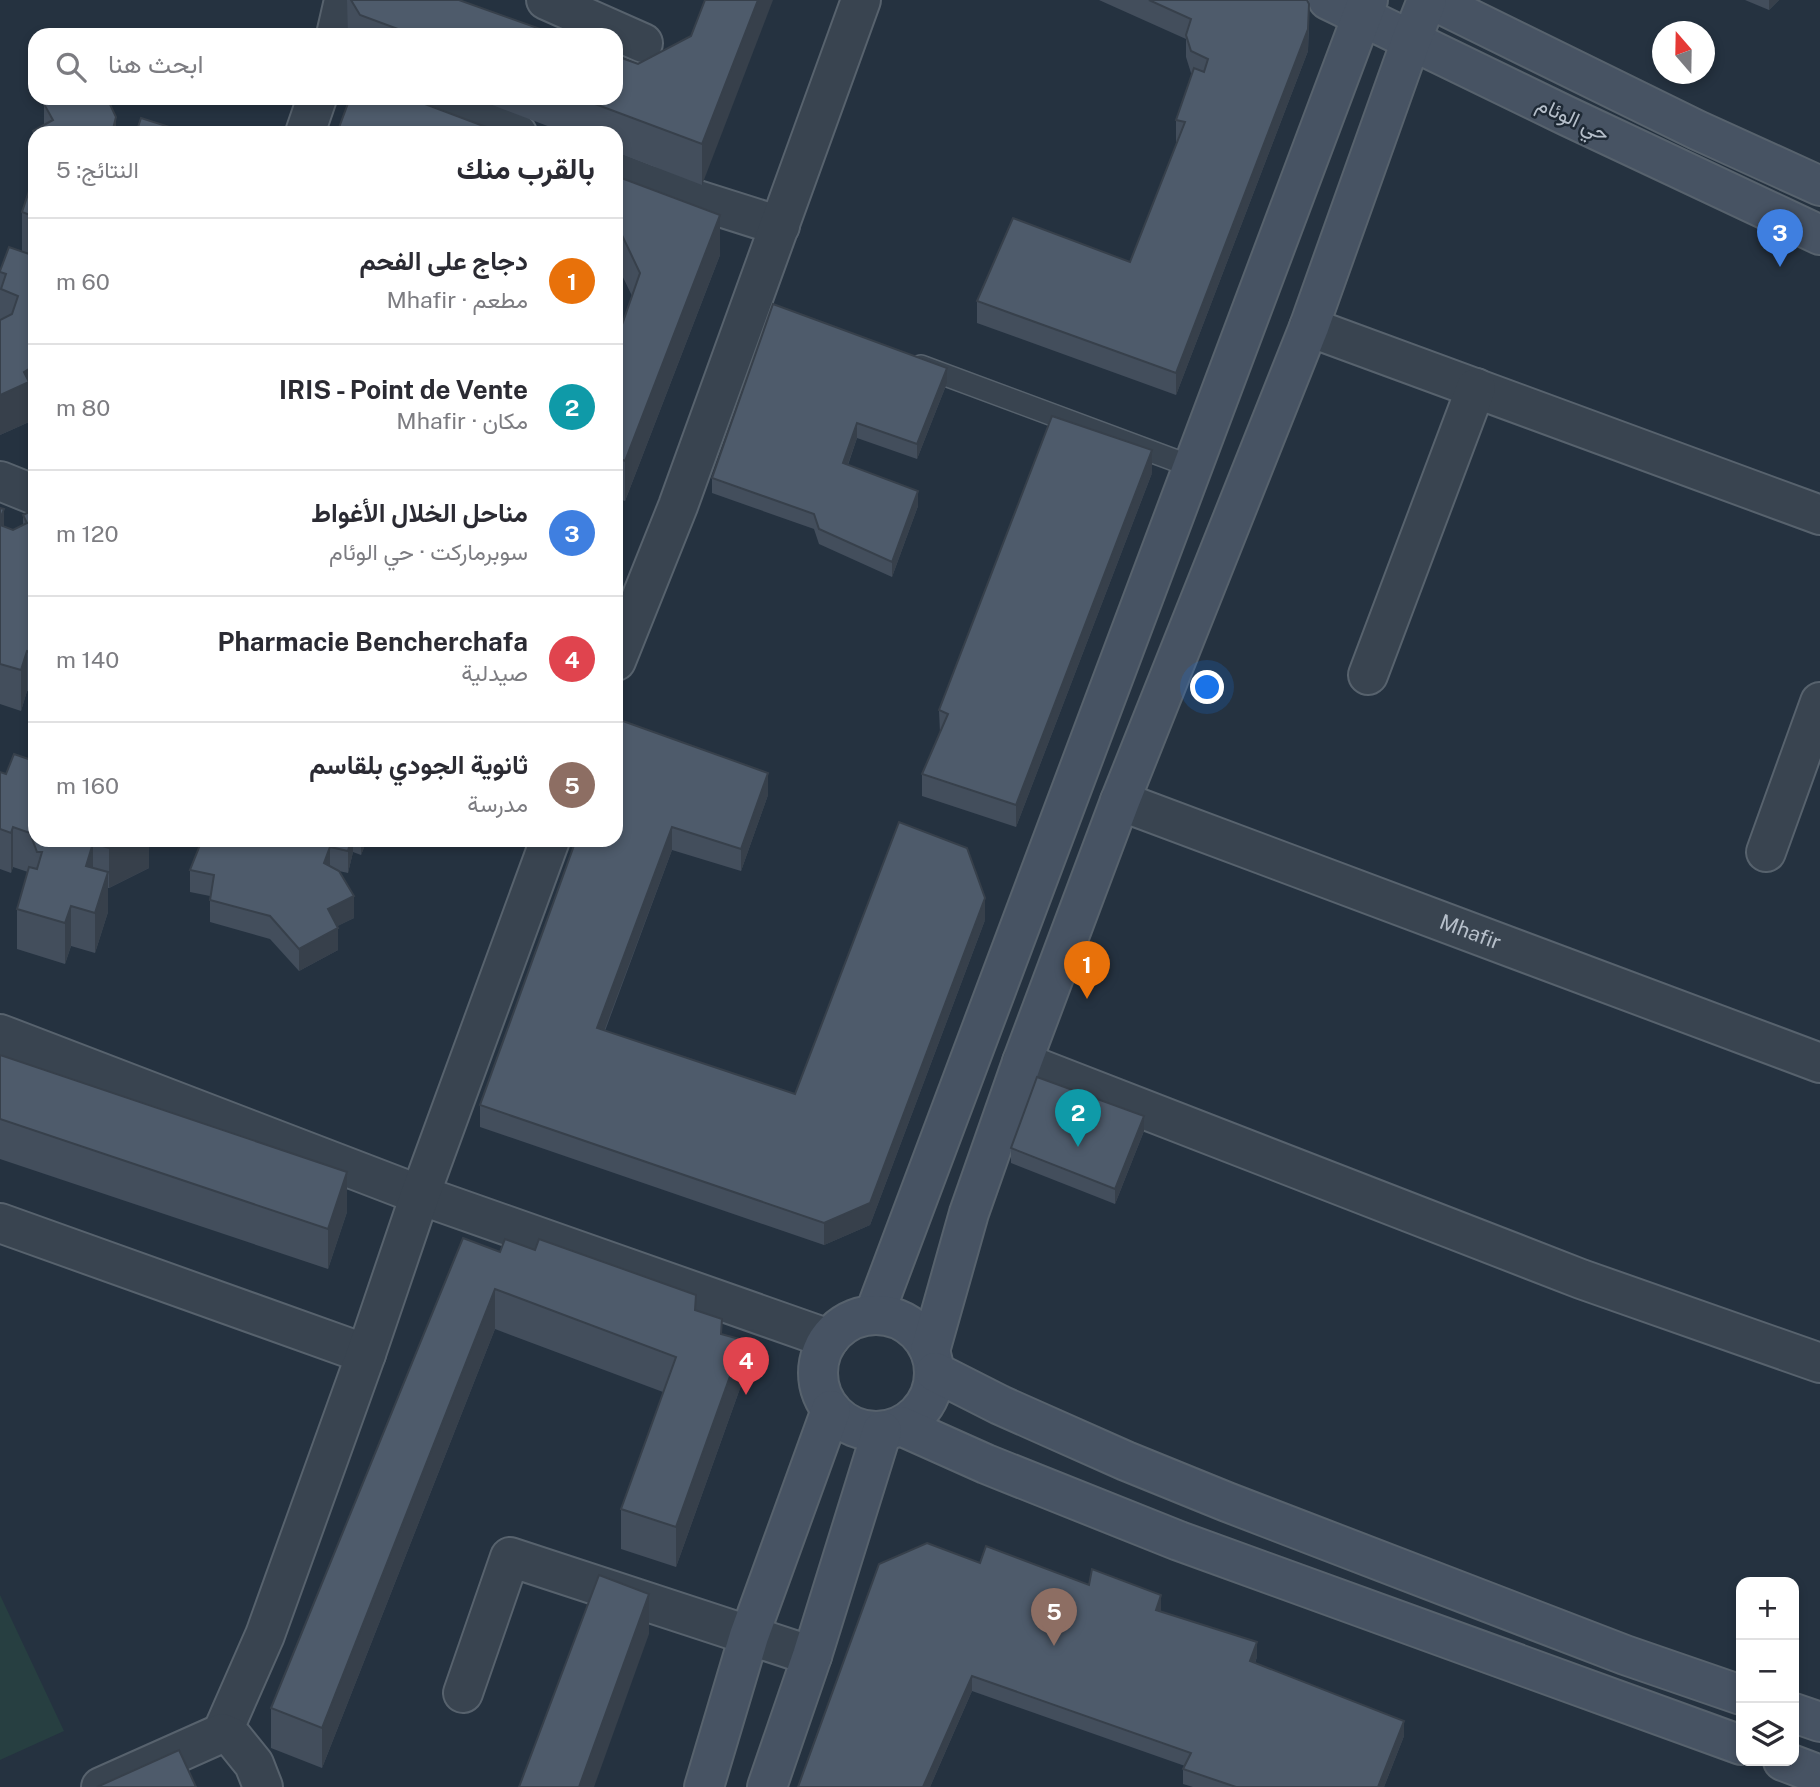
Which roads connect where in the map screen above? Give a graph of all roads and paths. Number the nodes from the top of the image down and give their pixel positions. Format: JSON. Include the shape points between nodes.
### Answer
{"nodes":[{"id":1,"x":344,"y":0,"type":"edge"},
{"id":2,"x":545,"y":0,"type":"edge"},
{"id":3,"x":861,"y":0,"type":"edge"},
{"id":4,"x":1430,"y":0,"type":"edge"},
{"id":5,"x":1353,"y":5,"type":"edge"},
{"id":6,"x":338,"y":28,"type":"edge"},
{"id":7,"x":609,"y":28,"type":"edge"},
{"id":8,"x":623,"y":34,"type":"edge"},
{"id":9,"x":1411,"y":41,"type":"junction"},
{"id":10,"x":643,"y":43,"type":"dead end"},
{"id":11,"x":315,"y":105,"type":"edge"},
{"id":12,"x":447,"y":105,"type":"edge"},
{"id":13,"x":307,"y":126,"type":"edge"},
{"id":14,"x":499,"y":126,"type":"edge"},
{"id":15,"x":623,"y":175,"type":"edge"},
{"id":16,"x":1820,"y":186,"type":"edge"},
{"id":17,"x":1815,"y":219,"type":"edge"},
{"id":18,"x":780,"y":226,"type":"junction"},
{"id":19,"x":1309,"y":327,"type":"junction"},
{"id":20,"x":908,"y":361,"type":"edge"},
{"id":21,"x":1476,"y":388,"type":"junction"},
{"id":22,"x":1194,"y":467,"type":"junction"},
{"id":23,"x":0,"y":481,"type":"edge"},
{"id":24,"x":28,"y":492,"type":"edge"},
{"id":25,"x":1820,"y":515,"type":"edge"},
{"id":26,"x":623,"y":644,"type":"edge"},
{"id":27,"x":1368,"y":675,"type":"dead end"},
{"id":28,"x":1820,"y":702,"type":"edge"},
{"id":29,"x":1120,"y":801,"type":"junction"},
{"id":30,"x":547,"y":847,"type":"edge"},
{"id":31,"x":1766,"y":852,"type":"dead end"},
{"id":32,"x":0,"y":1034,"type":"edge"},
{"id":33,"x":1022,"y":1062,"type":"junction"},
{"id":34,"x":1820,"y":1063,"type":"edge"},
{"id":35,"x":420,"y":1195,"type":"junction"},
{"id":36,"x":0,"y":1223,"type":"edge"},
{"id":37,"x":874,"y":1315,"type":"junction"},
{"id":38,"x":829,"y":1339,"type":"junction"},
{"id":39,"x":366,"y":1354,"type":"junction"},
{"id":40,"x":933,"y":1362,"type":"junction"},
{"id":41,"x":1820,"y":1363,"type":"edge"},
{"id":42,"x":831,"y":1410,"type":"junction"},
{"id":43,"x":892,"y":1429,"type":"junction"},
{"id":44,"x":749,"y":1636,"type":"junction"},
{"id":45,"x":812,"y":1656,"type":"junction"},
{"id":46,"x":463,"y":1693,"type":"dead end"},
{"id":47,"x":1736,"y":1693,"type":"edge"},
{"id":48,"x":1799,"y":1715,"type":"edge"},
{"id":49,"x":1820,"y":1722,"type":"edge"},
{"id":50,"x":222,"y":1733,"type":"junction"},
{"id":51,"x":1736,"y":1743,"type":"edge"},
{"id":52,"x":1796,"y":1766,"type":"edge"},
{"id":53,"x":1820,"y":1775,"type":"edge"},
{"id":54,"x":102,"y":1787,"type":"edge"},
{"id":55,"x":264,"y":1787,"type":"edge"},
{"id":56,"x":704,"y":1787,"type":"edge"},
{"id":57,"x":767,"y":1787,"type":"edge"}],
"edges":[{"from":1,"to":6,"type":"street"},
{"from":2,"to":7,"type":"street"},
{"from":3,"to":18,"type":"street"},
{"from":4,"to":9,"type":"street"},
{"from":4,"to":16,"type":"street"},
{"from":5,"to":9,"type":"street","name":"حي الوئام"},
{"from":5,"to":22,"type":"street"},
{"from":8,"to":10,"type":"street"},
{"from":9,"to":17,"type":"street","name":"حي الوئام","via":[[1567,116]]},
{"from":9,"to":19,"type":"street"},
{"from":11,"to":13,"type":"street"},
{"from":12,"to":14,"type":"street"},
{"from":15,"to":18,"type":"street"},
{"from":18,"to":26,"type":"street","via":[[758,305]]},
{"from":19,"to":21,"type":"street"},
{"from":19,"to":29,"type":"street"},
{"from":20,"to":22,"type":"lane"},
{"from":21,"to":25,"type":"street"},
{"from":21,"to":27,"type":"street"},
{"from":22,"to":37,"type":"street"},
{"from":23,"to":24,"type":"street"},
{"from":28,"to":31,"type":"street"},
{"from":29,"to":33,"type":"street"},
{"from":29,"to":34,"type":"street","name":"Mhafir"},
{"from":30,"to":35,"type":"street"},
{"from":32,"to":35,"type":"street"},
{"from":33,"to":40,"type":"street","via":[[968,1213]]},
{"from":33,"to":41,"type":"street","via":[[1581,1279]]},
{"from":35,"to":38,"type":"street"},
{"from":35,"to":39,"type":"street"},
{"from":36,"to":39,"type":"street"},
{"from":37,"to":38,"type":"street","via":[[844,1325]]},
{"from":37,"to":40,"type":"street","via":[[907,1324],[921,1336]]},
{"from":38,"to":42,"type":"street","via":[[818,1375]]},
{"from":39,"to":50,"type":"street","via":[[265,1635]]},
{"from":40,"to":43,"type":"street","via":[[926,1402],[915,1416]]},
{"from":40,"to":47,"type":"street","via":[[1000,1405],[1126,1461],[1625,1655]]},
{"from":42,"to":43,"type":"street","via":[[863,1430]]},
{"from":42,"to":44,"type":"street"},
{"from":43,"to":45,"type":"street"},
{"from":43,"to":51,"type":"street","via":[[1179,1541]]},
{"from":44,"to":45,"type":"street"},
{"from":44,"to":46,"type":"street","via":[[510,1558]]},
{"from":44,"to":56,"type":"street"},
{"from":45,"to":57,"type":"street"},
{"from":48,"to":49,"type":"street"},
{"from":50,"to":54,"type":"street"},
{"from":50,"to":55,"type":"street","via":[[233,1738],[254,1764]]},
{"from":52,"to":53,"type":"street"}]}
